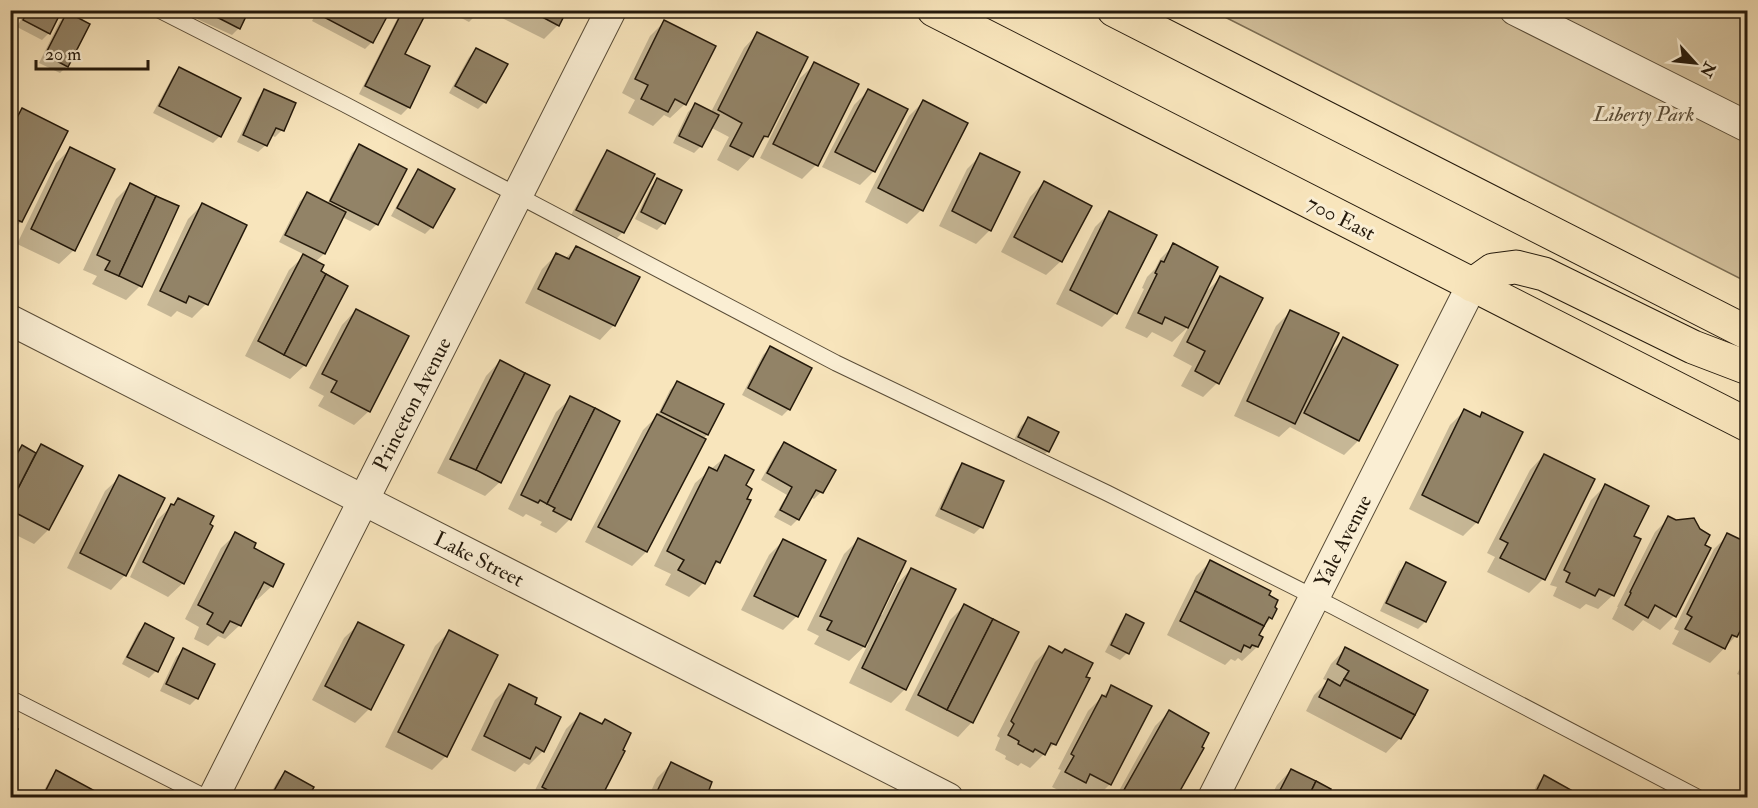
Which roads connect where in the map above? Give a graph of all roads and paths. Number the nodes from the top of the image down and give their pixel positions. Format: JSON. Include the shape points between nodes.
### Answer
{"nodes":[{"id":1,"x":159,"y":10,"type":"edge"},
{"id":2,"x":611,"y":10,"type":"edge"},
{"id":3,"x":934,"y":10,"type":"edge"},
{"id":4,"x":1114,"y":10,"type":"edge"},
{"id":5,"x":1515,"y":10,"type":"edge"},
{"id":6,"x":1748,"y":128,"type":"edge"},
{"id":7,"x":518,"y":195,"type":"junction"},
{"id":8,"x":1472,"y":285,"type":"junction"},
{"id":9,"x":10,"y":320,"type":"edge"},
{"id":10,"x":1748,"y":333,"type":"edge"},
{"id":11,"x":1748,"y":368,"type":"edge"},
{"id":12,"x":1748,"y":425,"type":"edge"},
{"id":13,"x":363,"y":500,"type":"junction"},
{"id":14,"x":1314,"y":597,"type":"junction"},
{"id":15,"x":10,"y":698,"type":"edge"},
{"id":16,"x":207,"y":798,"type":"edge"},
{"id":17,"x":213,"y":798,"type":"edge"},
{"id":18,"x":948,"y":798,"type":"edge"},
{"id":19,"x":1213,"y":798,"type":"edge"},
{"id":20,"x":1699,"y":798,"type":"edge"}],
"edges":[{"from":1,"to":7,"type":"lane"},
{"from":2,"to":7,"type":"street","name":"Princeton Avenue"},
{"from":3,"to":8,"type":"main road","name":"700 East"},
{"from":4,"to":10,"type":"main road"},
{"from":5,"to":6,"type":"street"},
{"from":7,"to":13,"type":"street","name":"Princeton Avenue"},
{"from":7,"to":14,"type":"lane","via":[[836,363]]},
{"from":8,"to":11,"type":"main road","via":[[1493,270],[1516,267],[1544,273],[1693,347]]},
{"from":8,"to":12,"type":"main road","name":"700 East"},
{"from":8,"to":14,"type":"street","name":"Yale Avenue"},
{"from":9,"to":13,"type":"street","name":"Lake Street"},
{"from":13,"to":17,"type":"street","name":"Princeton Avenue"},
{"from":13,"to":18,"type":"street","name":"Lake Street"},
{"from":14,"to":19,"type":"street","name":"Yale Avenue"},
{"from":14,"to":20,"type":"lane"},
{"from":15,"to":16,"type":"lane"}]}
